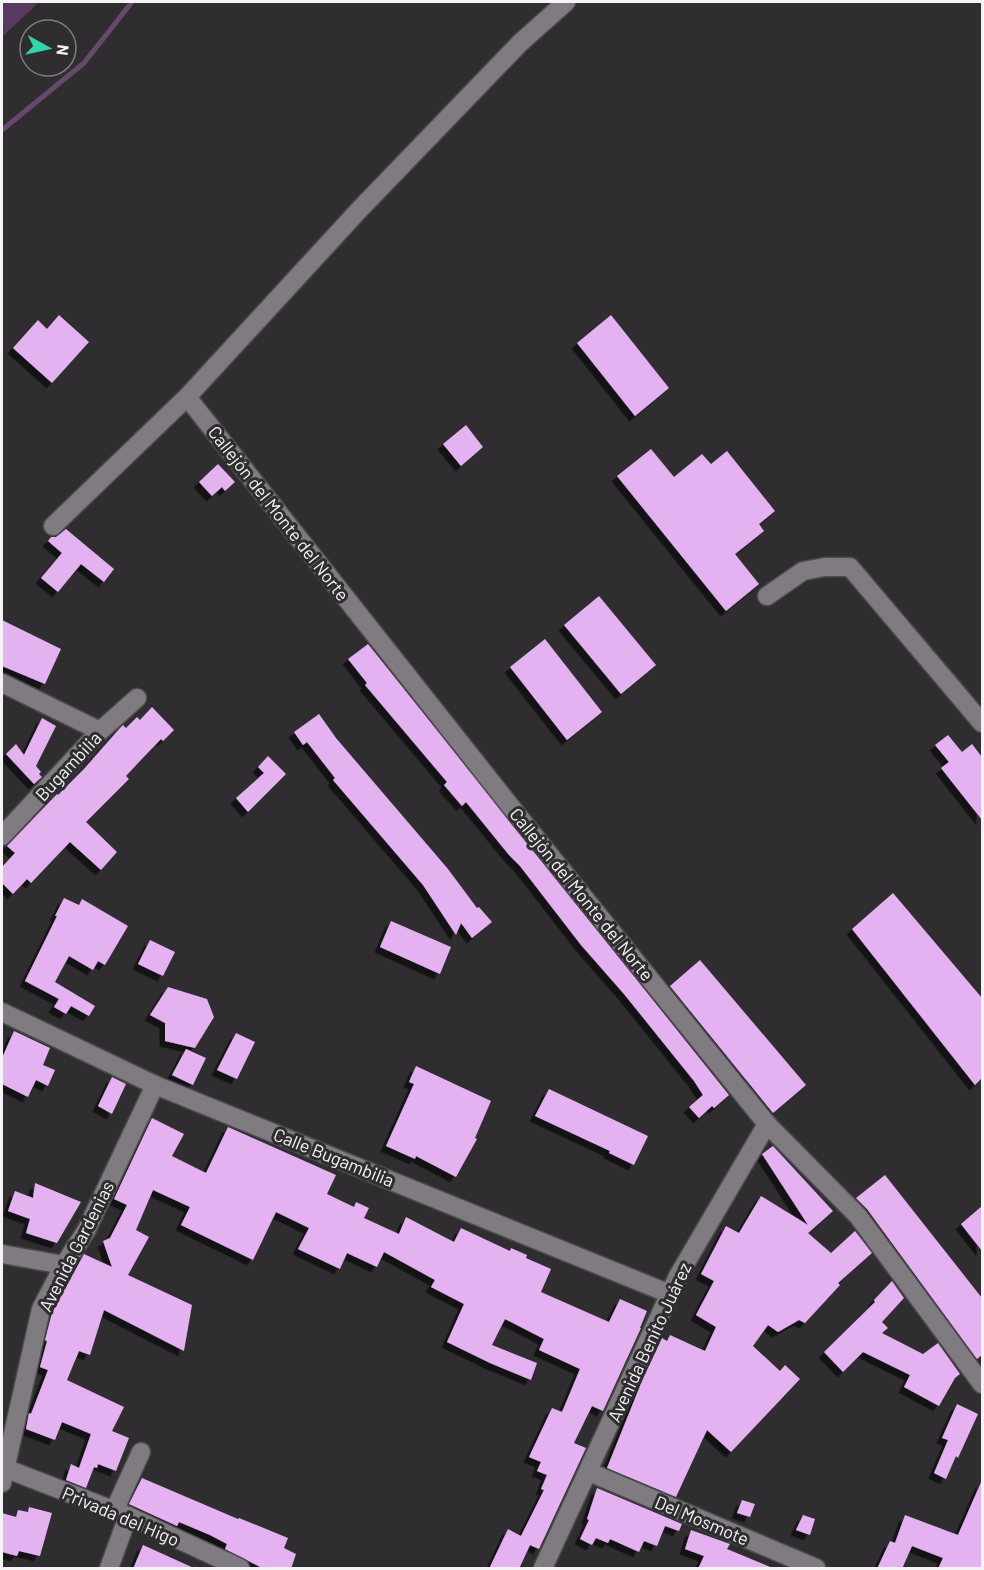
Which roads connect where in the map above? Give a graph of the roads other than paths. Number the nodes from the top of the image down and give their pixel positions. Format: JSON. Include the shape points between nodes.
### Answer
{"nodes":[{"id":1,"x":566,"y":2,"type":"edge"},
{"id":2,"x":187,"y":397,"type":"junction"},
{"id":3,"x":53,"y":526,"type":"dead end"},
{"id":4,"x":767,"y":596,"type":"dead end"},
{"id":5,"x":2,"y":683,"type":"edge"},
{"id":6,"x":136,"y":698,"type":"dead end"},
{"id":7,"x":982,"y":723,"type":"edge"},
{"id":8,"x":100,"y":731,"type":"junction"},
{"id":9,"x":2,"y":836,"type":"edge"},
{"id":10,"x":2,"y":1012,"type":"edge"},
{"id":11,"x":155,"y":1085,"type":"junction"},
{"id":12,"x":767,"y":1124,"type":"junction"},
{"id":13,"x":2,"y":1254,"type":"edge"},
{"id":14,"x":64,"y":1265,"type":"junction"},
{"id":15,"x":669,"y":1294,"type":"junction"},
{"id":16,"x":982,"y":1384,"type":"edge"},
{"id":17,"x":141,"y":1452,"type":"dead end"},
{"id":18,"x":588,"y":1472,"type":"junction"},
{"id":19,"x":3,"y":1473,"type":"edge"},
{"id":20,"x":121,"y":1514,"type":"junction"},
{"id":21,"x":109,"y":1569,"type":"edge"},
{"id":22,"x":240,"y":1569,"type":"edge"},
{"id":23,"x":543,"y":1569,"type":"edge"},
{"id":24,"x":816,"y":1569,"type":"edge"}],
"edges":[{"from":1,"to":2,"type":"street","via":[[520,43],[360,208]]},
{"from":2,"to":3,"type":"street"},
{"from":2,"to":12,"type":"street","name":"Callejón del Monte del Norte"},
{"from":4,"to":7,"type":"street","via":[[803,572],[850,567]]},
{"from":5,"to":8,"type":"street"},
{"from":6,"to":8,"type":"street","name":"Bugambilia"},
{"from":8,"to":9,"type":"street","name":"Bugambilia"},
{"from":10,"to":11,"type":"street","name":"Calle Bugambilia"},
{"from":11,"to":14,"type":"street","name":"Avenida Gardenias","via":[[86,1231]]},
{"from":11,"to":15,"type":"street","name":"Calle Bugambilia"},
{"from":12,"to":15,"type":"street","name":"Avenida Benito Juárez"},
{"from":12,"to":16,"type":"street","name":"Callejón del Monte del Norte","via":[[858,1216]]},
{"from":13,"to":14,"type":"street"},
{"from":14,"to":19,"type":"street","name":"Avenida Gardenias","via":[[41,1309]]},
{"from":15,"to":18,"type":"street","name":"Avenida Benito Juárez"},
{"from":17,"to":20,"type":"street"},
{"from":18,"to":23,"type":"street","name":"Avenida Benito Juárez"},
{"from":18,"to":24,"type":"street","name":"Del Mosmote"},
{"from":19,"to":20,"type":"street","name":"Privada del Higo"},
{"from":20,"to":21,"type":"street"},
{"from":20,"to":22,"type":"street","name":"Privada del Higo"}]}
